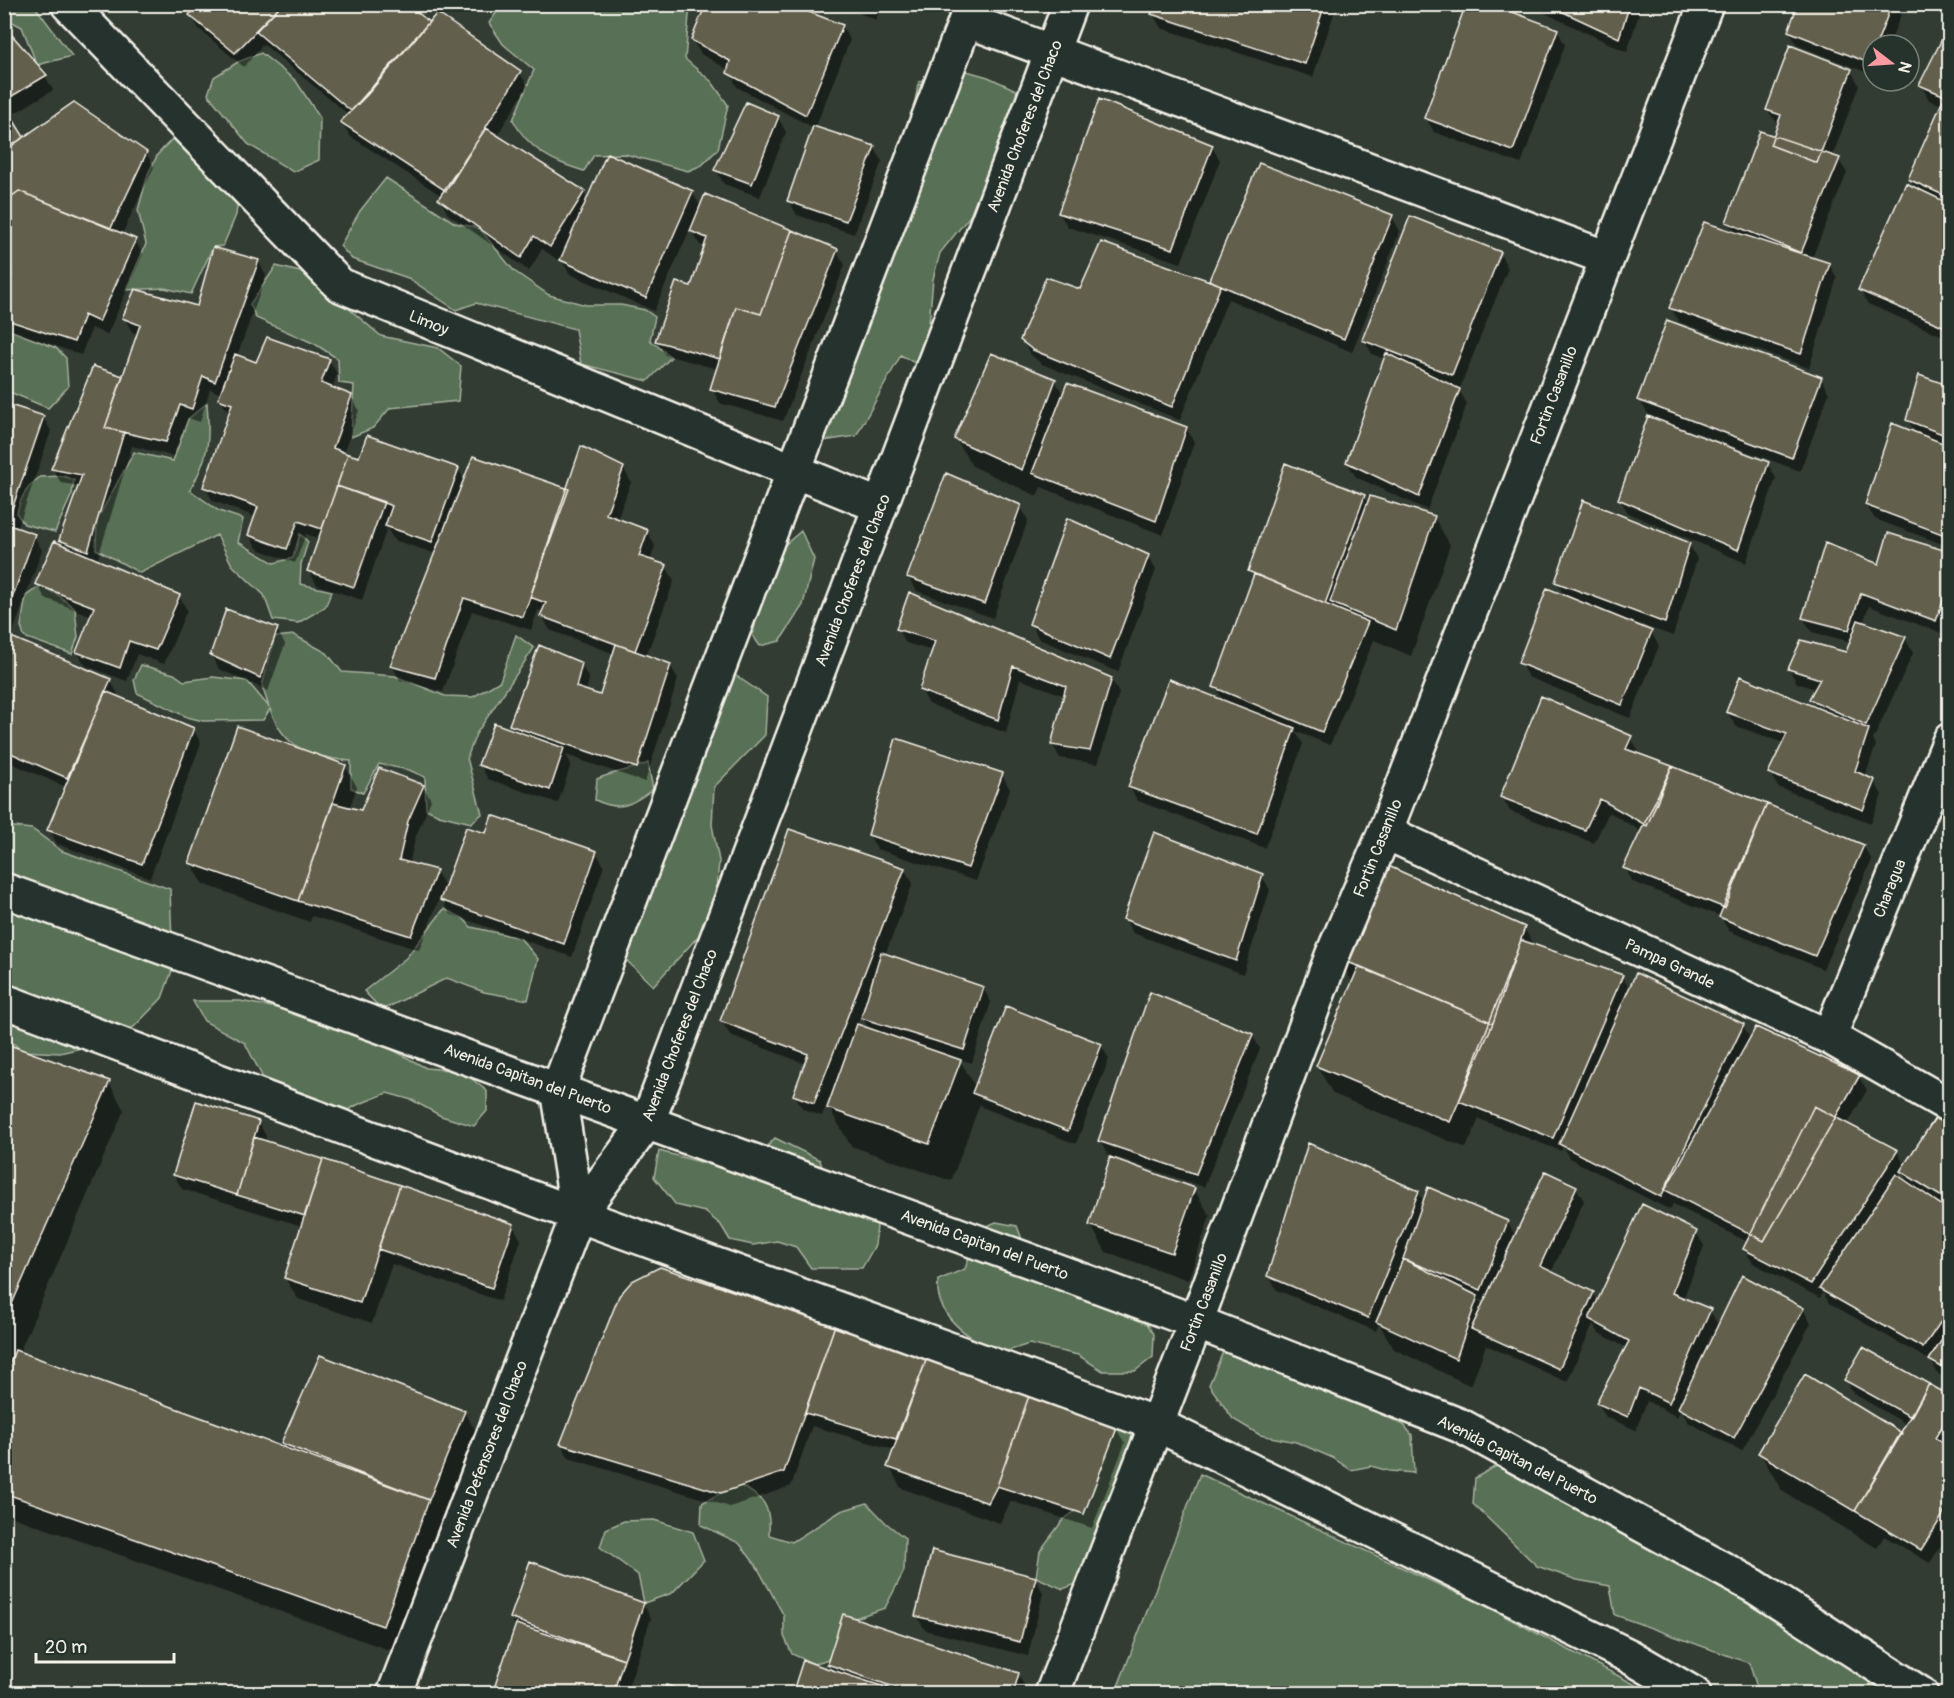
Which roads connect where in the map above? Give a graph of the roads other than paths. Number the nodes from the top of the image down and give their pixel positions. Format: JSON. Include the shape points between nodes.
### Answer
{"nodes":[{"id":1,"x":68,"y":4,"type":"edge"},
{"id":2,"x":1070,"y":4,"type":"edge"},
{"id":3,"x":1706,"y":4,"type":"edge"},
{"id":4,"x":969,"y":12,"type":"edge"},
{"id":5,"x":1052,"y":52,"type":"junction"},
{"id":6,"x":1606,"y":258,"type":"junction"},
{"id":7,"x":794,"y":473,"type":"junction"},
{"id":8,"x":880,"y":506,"type":"junction"},
{"id":9,"x":1950,"y":740,"type":"edge"},
{"id":10,"x":1385,"y":832,"type":"junction"},
{"id":11,"x":4,"y":890,"type":"edge"},
{"id":12,"x":4,"y":1001,"type":"edge"},
{"id":13,"x":1829,"y":1037,"type":"junction"},
{"id":14,"x":558,"y":1089,"type":"junction"},
{"id":15,"x":1950,"y":1106,"type":"edge"},
{"id":16,"x":648,"y":1121,"type":"junction"},
{"id":17,"x":578,"y":1215,"type":"junction"},
{"id":18,"x":1196,"y":1322,"type":"junction"},
{"id":19,"x":1156,"y":1424,"type":"junction"},
{"id":20,"x":394,"y":1694,"type":"edge"},
{"id":21,"x":1052,"y":1694,"type":"edge"},
{"id":22,"x":1694,"y":1694,"type":"edge"},
{"id":23,"x":1921,"y":1694,"type":"edge"}],
"edges":[{"from":1,"to":7,"type":"street","name":"Limoy","via":[[340,285]]},
{"from":2,"to":5,"type":"street","name":"Avenida Choferes del Chaco"},
{"from":3,"to":6,"type":"street","name":"Fortin Casanillo"},
{"from":4,"to":5,"type":"street"},
{"from":4,"to":7,"type":"street"},
{"from":5,"to":6,"type":"street"},
{"from":5,"to":8,"type":"street","name":"Avenida Choferes del Chaco"},
{"from":6,"to":10,"type":"street","name":"Fortin Casanillo"},
{"from":7,"to":8,"type":"street","name":"Limoy"},
{"from":7,"to":14,"type":"street"},
{"from":8,"to":16,"type":"street","name":"Avenida Choferes del Chaco"},
{"from":9,"to":13,"type":"street","name":"Charagua"},
{"from":10,"to":13,"type":"street","name":"Pampa Grande"},
{"from":10,"to":18,"type":"street","name":"Fortin Casanillo","via":[[1332,956]]},
{"from":11,"to":14,"type":"street","name":"Avenida Capitan del Puerto"},
{"from":12,"to":17,"type":"street"},
{"from":13,"to":15,"type":"street","name":"Pampa Grande"},
{"from":14,"to":16,"type":"street","name":"Avenida Capitan del Puerto"},
{"from":14,"to":17,"type":"street"},
{"from":16,"to":17,"type":"street","name":"Avenida Choferes del Chaco"},
{"from":16,"to":18,"type":"street","name":"Avenida Capitan del Puerto"},
{"from":17,"to":19,"type":"street"},
{"from":17,"to":20,"type":"street","name":"Avenida Defensores del Chaco"},
{"from":18,"to":19,"type":"street","name":"Fortin Casanillo"},
{"from":18,"to":23,"type":"street","name":"Avenida Capitan del Puerto","via":[[1461,1426],[1754,1586]]},
{"from":19,"to":21,"type":"street","name":"Fortin Casanillo"},
{"from":19,"to":22,"type":"street","via":[[1629,1656]]}]}
